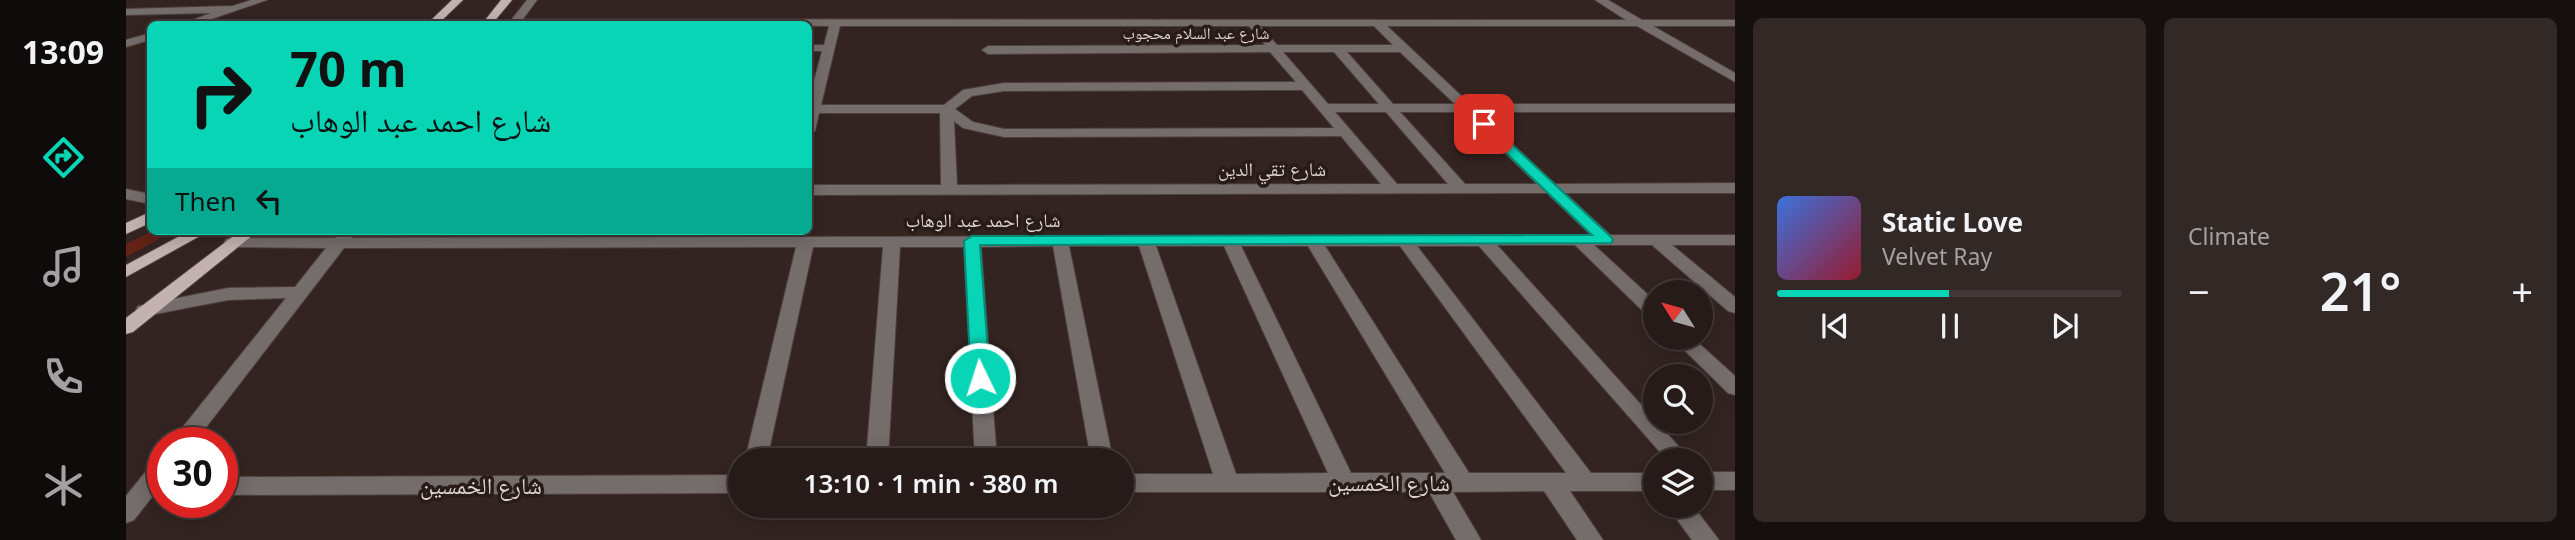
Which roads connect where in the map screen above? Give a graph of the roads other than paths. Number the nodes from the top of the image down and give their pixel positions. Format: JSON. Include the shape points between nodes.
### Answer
{"nodes":[{"id":1,"x":262,"y":0,"type":"edge"},
{"id":2,"x":458,"y":0,"type":"edge"},
{"id":3,"x":508,"y":0,"type":"edge"},
{"id":4,"x":532,"y":0,"type":"edge"},
{"id":5,"x":1600,"y":0,"type":"edge"},
{"id":6,"x":234,"y":9,"type":"junction"},
{"id":7,"x":126,"y":12,"type":"edge"},
{"id":8,"x":196,"y":21,"type":"edge"},
{"id":9,"x":435,"y":21,"type":"edge"},
{"id":10,"x":490,"y":21,"type":"edge"},
{"id":11,"x":516,"y":21,"type":"edge"},
{"id":12,"x":812,"y":22,"type":"edge"},
{"id":13,"x":835,"y":22,"type":"junction"},
{"id":14,"x":1252,"y":23,"type":"junction"},
{"id":15,"x":1377,"y":23,"type":"junction"},
{"id":16,"x":1639,"y":23,"type":"junction"},
{"id":17,"x":1735,"y":23,"type":"edge"},
{"id":18,"x":147,"y":38,"type":"edge"},
{"id":19,"x":126,"y":44,"type":"edge"},
{"id":20,"x":812,"y":48,"type":"edge"},
{"id":21,"x":829,"y":48,"type":"junction"},
{"id":22,"x":1273,"y":48,"type":"junction"},
{"id":23,"x":1337,"y":48,"type":"junction"},
{"id":24,"x":1403,"y":48,"type":"junction"},
{"id":25,"x":989,"y":50,"type":"dead end"},
{"id":26,"x":1735,"y":78,"type":"edge"},
{"id":27,"x":1305,"y":86,"type":"junction"},
{"id":28,"x":812,"y":106,"type":"edge"},
{"id":29,"x":1324,"y":108,"type":"junction"},
{"id":30,"x":1390,"y":108,"type":"junction"},
{"id":31,"x":1467,"y":108,"type":"junction"},
{"id":32,"x":1735,"y":108,"type":"edge"},
{"id":33,"x":812,"y":109,"type":"edge"},
{"id":34,"x":947,"y":109,"type":"junction"},
{"id":35,"x":1345,"y":132,"type":"junction"},
{"id":36,"x":1392,"y":188,"type":"junction"},
{"id":37,"x":1460,"y":188,"type":"junction"},
{"id":38,"x":1550,"y":188,"type":"junction"},
{"id":39,"x":1735,"y":188,"type":"edge"},
{"id":40,"x":949,"y":189,"type":"junction"},
{"id":41,"x":812,"y":190,"type":"edge"},
{"id":42,"x":126,"y":194,"type":"edge"},
{"id":43,"x":146,"y":199,"type":"edge"},
{"id":44,"x":126,"y":205,"type":"edge"},
{"id":45,"x":147,"y":218,"type":"edge"},
{"id":46,"x":126,"y":229,"type":"edge"},
{"id":47,"x":194,"y":235,"type":"edge"},
{"id":48,"x":244,"y":235,"type":"edge"},
{"id":49,"x":344,"y":236,"type":"edge"},
{"id":50,"x":783,"y":236,"type":"edge"},
{"id":51,"x":1145,"y":240,"type":"junction"},
{"id":52,"x":1230,"y":240,"type":"junction"},
{"id":53,"x":1313,"y":240,"type":"junction"},
{"id":54,"x":1404,"y":240,"type":"junction"},
{"id":55,"x":1483,"y":240,"type":"junction"},
{"id":56,"x":1579,"y":240,"type":"junction"},
{"id":57,"x":1605,"y":240,"type":"junction"},
{"id":58,"x":1656,"y":240,"type":"junction"},
{"id":59,"x":1735,"y":240,"type":"edge"},
{"id":60,"x":806,"y":241,"type":"junction"},
{"id":61,"x":892,"y":241,"type":"junction"},
{"id":62,"x":972,"y":241,"type":"junction"},
{"id":63,"x":1060,"y":241,"type":"junction"},
{"id":64,"x":232,"y":243,"type":"junction"},
{"id":65,"x":126,"y":272,"type":"edge"},
{"id":66,"x":300,"y":292,"type":"junction"},
{"id":67,"x":1643,"y":301,"type":"edge"},
{"id":68,"x":1735,"y":307,"type":"edge"},
{"id":69,"x":132,"y":321,"type":"edge"},
{"id":70,"x":1695,"y":350,"type":"edge"},
{"id":71,"x":1735,"y":388,"type":"edge"},
{"id":72,"x":194,"y":427,"type":"edge"},
{"id":73,"x":759,"y":448,"type":"edge"},
{"id":74,"x":878,"y":448,"type":"edge"},
{"id":75,"x":985,"y":448,"type":"edge"},
{"id":76,"x":1100,"y":448,"type":"edge"},
{"id":77,"x":1669,"y":448,"type":"edge"},
{"id":78,"x":1643,"y":481,"type":"edge"},
{"id":79,"x":1713,"y":481,"type":"edge"},
{"id":80,"x":1735,"y":481,"type":"edge"},
{"id":81,"x":1344,"y":482,"type":"junction"},
{"id":82,"x":1435,"y":482,"type":"junction"},
{"id":83,"x":1462,"y":482,"type":"junction"},
{"id":84,"x":1550,"y":482,"type":"junction"},
{"id":85,"x":1585,"y":482,"type":"junction"},
{"id":86,"x":1134,"y":483,"type":"edge"},
{"id":87,"x":1228,"y":483,"type":"junction"},
{"id":88,"x":728,"y":484,"type":"edge"},
{"id":89,"x":238,"y":486,"type":"edge"},
{"id":90,"x":147,"y":493,"type":"edge"},
{"id":91,"x":126,"y":513,"type":"edge"},
{"id":92,"x":1689,"y":518,"type":"edge"},
{"id":93,"x":1469,"y":540,"type":"edge"},
{"id":94,"x":1591,"y":540,"type":"edge"},
{"id":95,"x":1707,"y":540,"type":"edge"}],
"edges":[{"from":1,"to":6,"type":"street"},
{"from":2,"to":9,"type":"main road"},
{"from":3,"to":10,"type":"main road"},
{"from":4,"to":11,"type":"street"},
{"from":5,"to":16,"type":"street"},
{"from":6,"to":7,"type":"street"},
{"from":6,"to":8,"type":"street"},
{"from":12,"to":13,"type":"street"},
{"from":13,"to":14,"type":"street"},
{"from":13,"to":21,"type":"street"},
{"from":14,"to":15,"type":"street"},
{"from":14,"to":22,"type":"street"},
{"from":15,"to":16,"type":"street"},
{"from":15,"to":24,"type":"street"},
{"from":16,"to":17,"type":"street"},
{"from":16,"to":26,"type":"street"},
{"from":18,"to":19,"type":"street"},
{"from":20,"to":21,"type":"street"},
{"from":21,"to":28,"type":"street"},
{"from":22,"to":23,"type":"street","name":"شارع عبد السلام محجوب"},
{"from":22,"to":25,"type":"street","name":"شارع عبد السلام محجوب"},
{"from":22,"to":27,"type":"street"},
{"from":23,"to":24,"type":"street","name":"شارع عبد السلام محجوب"},
{"from":23,"to":30,"type":"street"},
{"from":24,"to":31,"type":"street"},
{"from":27,"to":29,"type":"street"},
{"from":27,"to":34,"type":"street","via":[[1004,87],[968,93]]},
{"from":29,"to":30,"type":"street"},
{"from":29,"to":35,"type":"street"},
{"from":30,"to":31,"type":"street"},
{"from":30,"to":37,"type":"street"},
{"from":31,"to":32,"type":"street"},
{"from":31,"to":38,"type":"street"},
{"from":33,"to":34,"type":"street"},
{"from":34,"to":35,"type":"street","via":[[968,124],[1004,133]]},
{"from":34,"to":40,"type":"street"},
{"from":35,"to":36,"type":"street"},
{"from":36,"to":37,"type":"street","name":"شارع تقي الدين"},
{"from":36,"to":40,"type":"street","name":"شارع تقي الدين"},
{"from":37,"to":38,"type":"street","name":"شارع تقي الدين"},
{"from":38,"to":39,"type":"street","name":"شارع تقي الدين"},
{"from":38,"to":57,"type":"street"},
{"from":40,"to":41,"type":"street","name":"شارع تقي الدين"},
{"from":42,"to":43,"type":"street"},
{"from":43,"to":44,"type":"street"},
{"from":45,"to":46,"type":"main road"},
{"from":47,"to":65,"type":"main road"},
{"from":48,"to":64,"type":"main road"},
{"from":49,"to":50,"type":"street","name":"شارع احمد عبد الوهاب"},
{"from":49,"to":64,"type":"street","name":"شارع احمد عبد الوهاب"},
{"from":49,"to":66,"type":"street"},
{"from":50,"to":60,"type":"street","name":"شارع احمد عبد الوهاب"},
{"from":51,"to":52,"type":"street","name":"شارع احمد عبد الوهاب"},
{"from":51,"to":63,"type":"street","name":"شارع احمد عبد الوهاب"},
{"from":51,"to":87,"type":"street"},
{"from":52,"to":53,"type":"street","name":"شارع احمد عبد الوهاب"},
{"from":52,"to":81,"type":"street"},
{"from":53,"to":54,"type":"street","name":"شارع احمد عبد الوهاب"},
{"from":53,"to":83,"type":"street"},
{"from":54,"to":55,"type":"street","name":"شارع احمد عبد الوهاب"},
{"from":54,"to":85,"type":"street"},
{"from":55,"to":56,"type":"street","name":"شارع احمد عبد الوهاب"},
{"from":55,"to":77,"type":"street"},
{"from":56,"to":57,"type":"street","name":"شارع احمد عبد الوهاب"},
{"from":56,"to":67,"type":"street"},
{"from":57,"to":58,"type":"street","name":"شارع احمد عبد الوهاب"},
{"from":58,"to":59,"type":"street","name":"شارع احمد عبد الوهاب"},
{"from":58,"to":68,"type":"street"},
{"from":60,"to":61,"type":"street","name":"شارع احمد عبد الوهاب"},
{"from":60,"to":73,"type":"street"},
{"from":61,"to":62,"type":"street","name":"شارع احمد عبد الوهاب"},
{"from":61,"to":74,"type":"street"},
{"from":62,"to":63,"type":"street","name":"شارع احمد عبد الوهاب"},
{"from":62,"to":75,"type":"street"},
{"from":63,"to":76,"type":"street"},
{"from":64,"to":69,"type":"main road"},
{"from":66,"to":69,"type":"street","via":[[228,294]]},
{"from":66,"to":72,"type":"street"},
{"from":70,"to":71,"type":"street"},
{"from":78,"to":85,"type":"street","name":"شارع الخمسين"},
{"from":79,"to":80,"type":"street"},
{"from":81,"to":82,"type":"street","name":"شارع الخمسين"},
{"from":81,"to":87,"type":"street","name":"شارع الخمسين"},
{"from":82,"to":83,"type":"street","name":"شارع الخمسين"},
{"from":82,"to":93,"type":"street"},
{"from":83,"to":84,"type":"street","name":"شارع الخمسين"},
{"from":84,"to":85,"type":"street","name":"شارع الخمسين"},
{"from":84,"to":94,"type":"street"},
{"from":86,"to":87,"type":"street","name":"شارع الخمسين"},
{"from":88,"to":89,"type":"street","name":"شارع الخمسين"},
{"from":90,"to":91,"type":"street"},
{"from":92,"to":95,"type":"street"}]}
